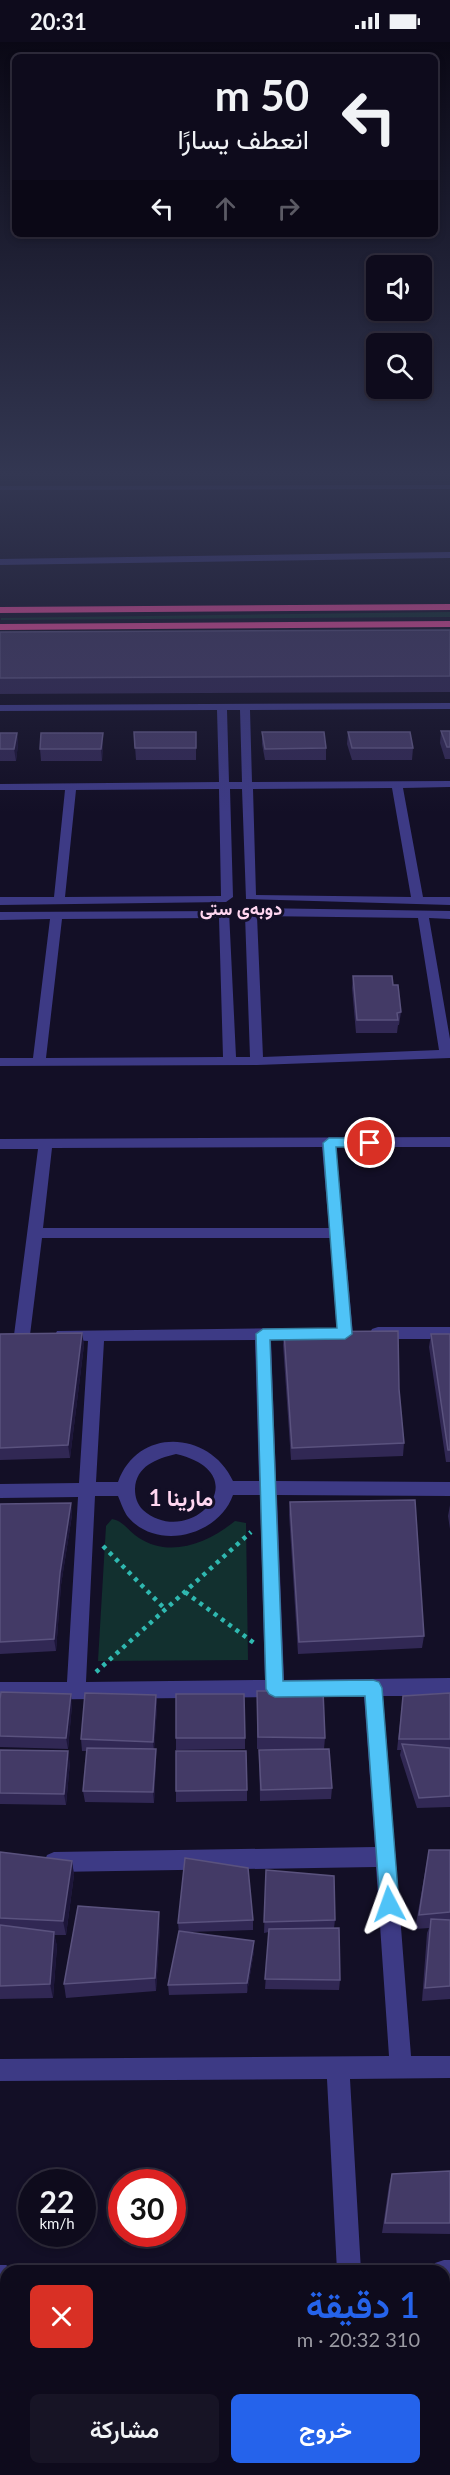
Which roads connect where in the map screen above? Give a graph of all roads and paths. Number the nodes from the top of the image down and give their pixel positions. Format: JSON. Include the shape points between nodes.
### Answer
{"nodes":[{"id":1,"x":450,"y":608,"type":"edge"},
{"id":2,"x":1,"y":610,"type":"edge"},
{"id":3,"x":450,"y":624,"type":"edge"},
{"id":4,"x":0,"y":627,"type":"edge"},
{"id":5,"x":450,"y":706,"type":"edge"},
{"id":6,"x":222,"y":707,"type":"junction"},
{"id":7,"x":245,"y":707,"type":"junction"},
{"id":8,"x":0,"y":708,"type":"edge"},
{"id":9,"x":398,"y":784,"type":"junction"},
{"id":10,"x":450,"y":784,"type":"edge"},
{"id":11,"x":225,"y":785,"type":"junction"},
{"id":12,"x":248,"y":785,"type":"junction"},
{"id":13,"x":0,"y":786,"type":"edge"},
{"id":14,"x":71,"y":786,"type":"junction"},
{"id":15,"x":225,"y":898,"type":"junction"},
{"id":16,"x":252,"y":898,"type":"junction"},
{"id":17,"x":0,"y":901,"type":"edge"},
{"id":18,"x":59,"y":901,"type":"junction"},
{"id":19,"x":418,"y":901,"type":"junction"},
{"id":20,"x":450,"y":901,"type":"edge"},
{"id":21,"x":253,"y":913,"type":"junction"},
{"id":22,"x":225,"y":914,"type":"junction"},
{"id":23,"x":423,"y":915,"type":"junction"},
{"id":24,"x":450,"y":915,"type":"edge"},
{"id":25,"x":0,"y":916,"type":"edge"},
{"id":26,"x":56,"y":916,"type":"junction"},
{"id":27,"x":448,"y":1054,"type":"edge"},
{"id":28,"x":230,"y":1061,"type":"junction"},
{"id":29,"x":257,"y":1061,"type":"junction"},
{"id":30,"x":0,"y":1062,"type":"edge"},
{"id":31,"x":39,"y":1062,"type":"junction"},
{"id":32,"x":450,"y":1142,"type":"edge"},
{"id":33,"x":329,"y":1143,"type":"junction"},
{"id":34,"x":0,"y":1144,"type":"edge"},
{"id":35,"x":46,"y":1144,"type":"junction"},
{"id":36,"x":35,"y":1233,"type":"junction"},
{"id":37,"x":336,"y":1233,"type":"junction"},
{"id":38,"x":450,"y":1333,"type":"edge"},
{"id":39,"x":263,"y":1334,"type":"junction"},
{"id":40,"x":333,"y":1334,"type":"junction"},
{"id":41,"x":96,"y":1335,"type":"junction"},
{"id":42,"x":225,"y":1488,"type":"junction"},
{"id":43,"x":269,"y":1488,"type":"junction"},
{"id":44,"x":89,"y":1489,"type":"junction"},
{"id":45,"x":124,"y":1489,"type":"junction"},
{"id":46,"x":450,"y":1489,"type":"edge"},
{"id":47,"x":0,"y":1491,"type":"edge"},
{"id":48,"x":269,"y":1516,"type":"junction"},
{"id":49,"x":86,"y":1529,"type":"junction"},
{"id":50,"x":184,"y":1592,"type":"junction"},
{"id":51,"x":165,"y":1609,"type":"junction"},
{"id":52,"x":274,"y":1659,"type":"junction"},
{"id":53,"x":373,"y":1688,"type":"junction"},
{"id":54,"x":450,"y":1688,"type":"edge"},
{"id":55,"x":275,"y":1689,"type":"junction"},
{"id":56,"x":76,"y":1690,"type":"junction"},
{"id":57,"x":0,"y":1691,"type":"edge"},
{"id":58,"x":386,"y":1857,"type":"junction"},
{"id":59,"x":35,"y":1862,"type":"edge"},
{"id":60,"x":401,"y":2067,"type":"junction"},
{"id":61,"x":450,"y":2067,"type":"edge"},
{"id":62,"x":338,"y":2068,"type":"junction"},
{"id":63,"x":0,"y":2070,"type":"edge"},
{"id":64,"x":349,"y":2265,"type":"edge"}],
"edges":[{"from":1,"to":2,"type":"highway"},
{"from":3,"to":4,"type":"highway"},
{"from":5,"to":7,"type":"street"},
{"from":6,"to":7,"type":"street"},
{"from":6,"to":8,"type":"street"},
{"from":6,"to":11,"type":"street"},
{"from":7,"to":12,"type":"street"},
{"from":9,"to":10,"type":"street"},
{"from":9,"to":12,"type":"street"},
{"from":9,"to":19,"type":"street"},
{"from":11,"to":12,"type":"street"},
{"from":11,"to":14,"type":"street"},
{"from":11,"to":15,"type":"street"},
{"from":12,"to":16,"type":"street"},
{"from":13,"to":14,"type":"street"},
{"from":14,"to":18,"type":"street"},
{"from":15,"to":16,"type":"street"},
{"from":15,"to":18,"type":"street"},
{"from":15,"to":22,"type":"street","via":[[219,909]]},
{"from":16,"to":19,"type":"street"},
{"from":16,"to":21,"type":"street","via":[[258,906]]},
{"from":17,"to":18,"type":"street"},
{"from":19,"to":20,"type":"street"},
{"from":21,"to":22,"type":"street","via":[[235,917]]},
{"from":21,"to":23,"type":"street"},
{"from":21,"to":29,"type":"street"},
{"from":22,"to":26,"type":"street"},
{"from":22,"to":28,"type":"street"},
{"from":23,"to":24,"type":"street"},
{"from":23,"to":27,"type":"street"},
{"from":25,"to":26,"type":"street"},
{"from":26,"to":31,"type":"street"},
{"from":27,"to":29,"type":"street"},
{"from":28,"to":29,"type":"street"},
{"from":28,"to":31,"type":"street"},
{"from":30,"to":31,"type":"street"},
{"from":32,"to":33,"type":"street"},
{"from":33,"to":35,"type":"street"},
{"from":33,"to":37,"type":"street"},
{"from":34,"to":35,"type":"street"},
{"from":35,"to":36,"type":"street"},
{"from":36,"to":37,"type":"street"},
{"from":36,"to":41,"type":"street","via":[[17,1336]]},
{"from":37,"to":40,"type":"street"},
{"from":38,"to":40,"type":"street"},
{"from":39,"to":40,"type":"street"},
{"from":39,"to":41,"type":"street"},
{"from":39,"to":43,"type":"street"},
{"from":41,"to":44,"type":"street"},
{"from":42,"to":43,"type":"street"},
{"from":42,"to":45,"type":"street","via":[[221,1504],[211,1516],[180,1529],[163,1529],[141,1519],[126,1502]]},
{"from":42,"to":45,"type":"street","via":[[216,1464],[205,1455],[176,1447],[160,1449],[134,1464]]},
{"from":43,"to":46,"type":"street"},
{"from":43,"to":48,"type":"street"},
{"from":44,"to":45,"type":"street"},
{"from":44,"to":47,"type":"street"},
{"from":44,"to":49,"type":"street"},
{"from":48,"to":50,"type":"path"},
{"from":48,"to":52,"type":"street"},
{"from":49,"to":51,"type":"path"},
{"from":49,"to":56,"type":"street"},
{"from":50,"to":51,"type":"path"},
{"from":50,"to":52,"type":"path"},
{"from":51,"to":56,"type":"path"},
{"from":52,"to":55,"type":"street"},
{"from":53,"to":54,"type":"street"},
{"from":53,"to":55,"type":"street"},
{"from":53,"to":58,"type":"street"},
{"from":55,"to":56,"type":"street"},
{"from":56,"to":57,"type":"street"},
{"from":58,"to":59,"type":"street"},
{"from":58,"to":60,"type":"street"},
{"from":60,"to":61,"type":"street"},
{"from":60,"to":62,"type":"street"},
{"from":62,"to":63,"type":"street"},
{"from":62,"to":64,"type":"street"}]}
